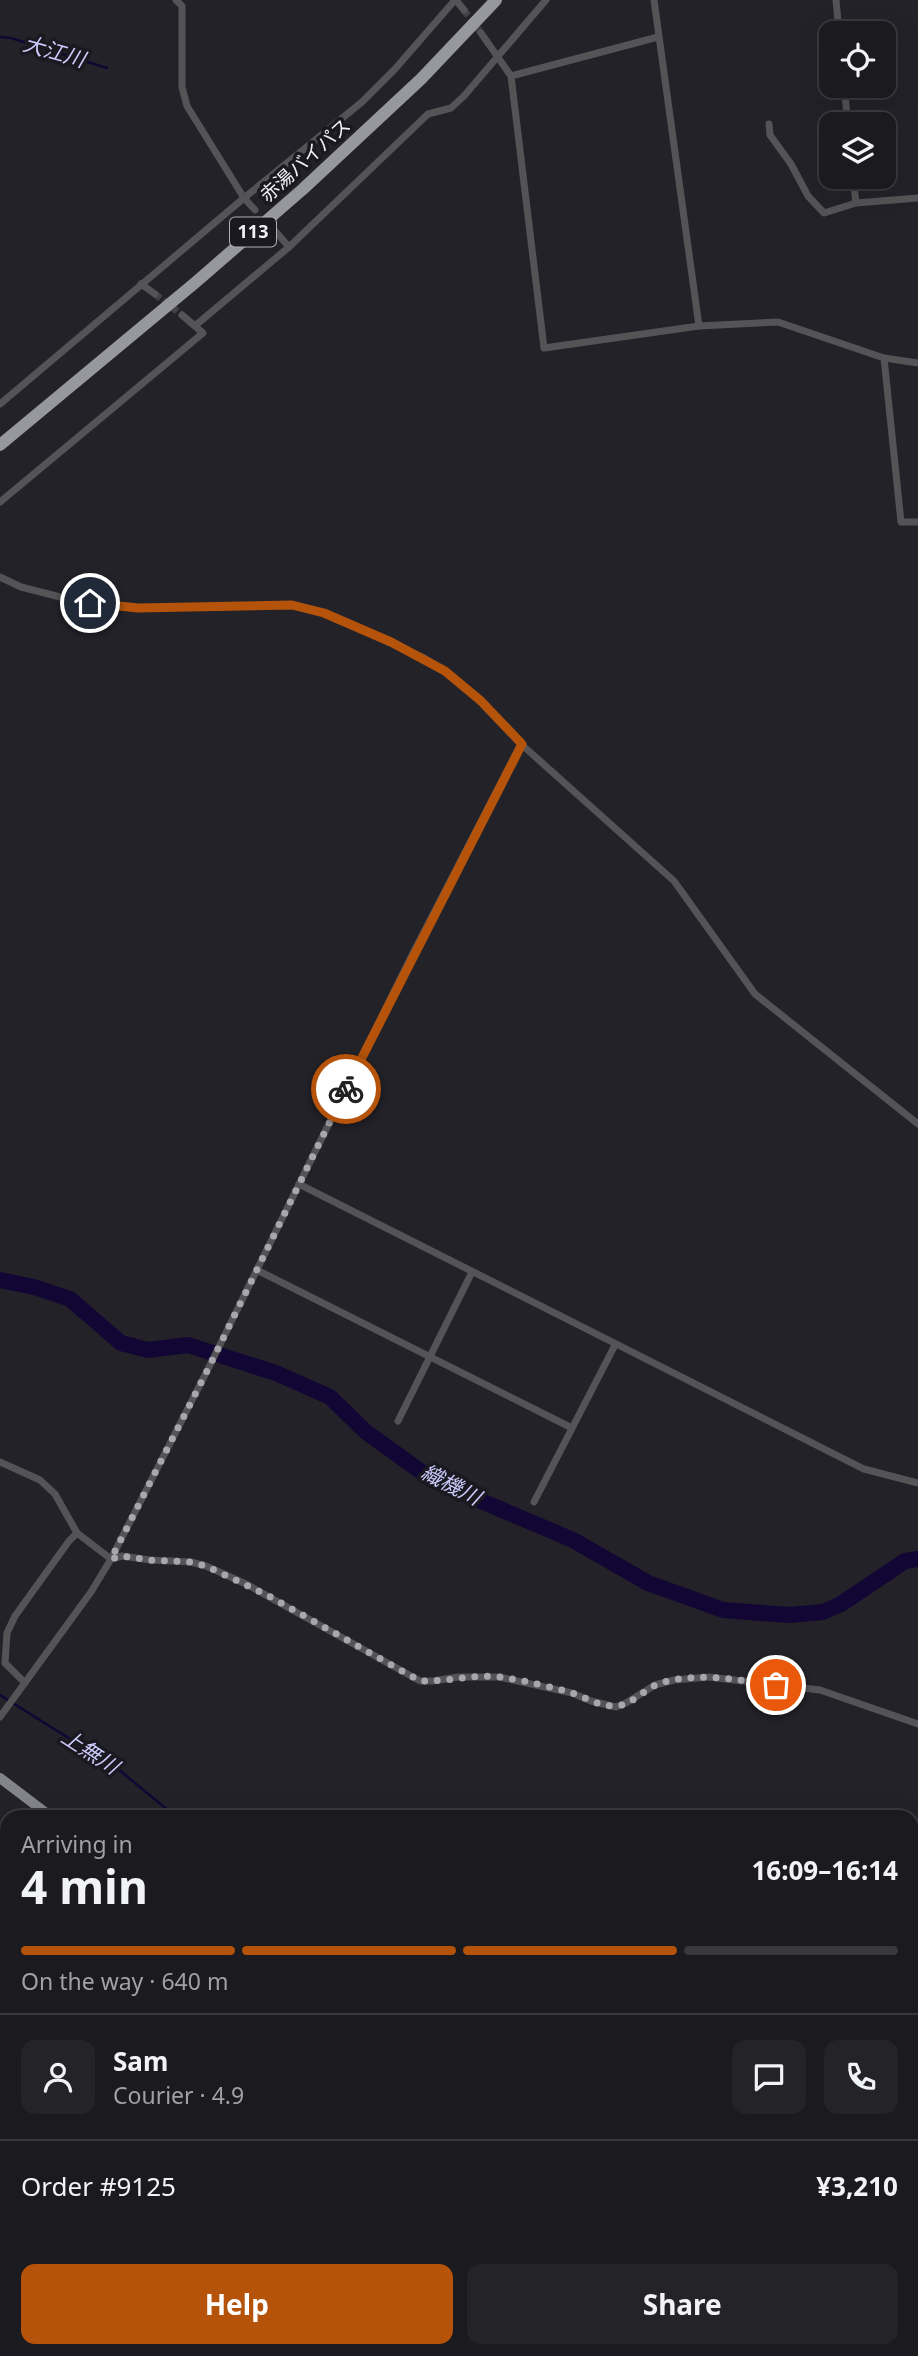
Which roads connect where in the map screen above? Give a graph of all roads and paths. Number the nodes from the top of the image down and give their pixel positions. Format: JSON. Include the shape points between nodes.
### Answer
{"nodes":[{"id":1,"x":176,"y":0,"type":"edge"},
{"id":2,"x":456,"y":0,"type":"edge"},
{"id":3,"x":546,"y":0,"type":"edge"},
{"id":4,"x":654,"y":0,"type":"edge"},
{"id":5,"x":836,"y":0,"type":"edge"},
{"id":6,"x":495,"y":1,"type":"edge"},
{"id":7,"x":464,"y":10,"type":"tunnel mouth"},
{"id":8,"x":838,"y":21,"type":"edge"},
{"id":9,"x":481,"y":33,"type":"tunnel mouth"},
{"id":10,"x":658,"y":37,"type":"junction"},
{"id":11,"x":498,"y":58,"type":"junction"},
{"id":12,"x":511,"y":76,"type":"junction"},
{"id":13,"x":769,"y":124,"type":"dead end"},
{"id":14,"x":854,"y":189,"type":"edge"},
{"id":15,"x":244,"y":198,"type":"junction"},
{"id":16,"x":918,"y":198,"type":"edge"},
{"id":17,"x":856,"y":203,"type":"junction"},
{"id":18,"x":255,"y":210,"type":"dead end"},
{"id":19,"x":276,"y":232,"type":"dead end"},
{"id":20,"x":289,"y":247,"type":"junction"},
{"id":21,"x":141,"y":284,"type":"junction"},
{"id":22,"x":155,"y":294,"type":"tunnel mouth"},
{"id":23,"x":182,"y":315,"type":"tunnel mouth"},
{"id":24,"x":196,"y":325,"type":"junction"},
{"id":25,"x":699,"y":326,"type":"junction"},
{"id":26,"x":884,"y":358,"type":"junction"},
{"id":27,"x":918,"y":363,"type":"edge"},
{"id":28,"x":0,"y":404,"type":"edge"},
{"id":29,"x":0,"y":445,"type":"edge"},
{"id":30,"x":0,"y":502,"type":"edge"},
{"id":31,"x":918,"y":522,"type":"edge"},
{"id":32,"x":0,"y":577,"type":"edge"},
{"id":33,"x":522,"y":744,"type":"junction"},
{"id":34,"x":918,"y":1124,"type":"edge"},
{"id":35,"x":299,"y":1184,"type":"junction"},
{"id":36,"x":257,"y":1270,"type":"junction"},
{"id":37,"x":472,"y":1272,"type":"junction"},
{"id":38,"x":615,"y":1345,"type":"junction"},
{"id":39,"x":430,"y":1356,"type":"junction"},
{"id":40,"x":398,"y":1421,"type":"dead end"},
{"id":41,"x":572,"y":1429,"type":"junction"},
{"id":42,"x":0,"y":1462,"type":"edge"},
{"id":43,"x":918,"y":1483,"type":"edge"},
{"id":44,"x":534,"y":1502,"type":"dead end"},
{"id":45,"x":78,"y":1533,"type":"junction"},
{"id":46,"x":111,"y":1559,"type":"junction"},
{"id":47,"x":0,"y":1627,"type":"edge"},
{"id":48,"x":7,"y":1633,"type":"junction"},
{"id":49,"x":25,"y":1683,"type":"junction"},
{"id":50,"x":0,"y":1717,"type":"edge"},
{"id":51,"x":918,"y":1724,"type":"edge"},
{"id":52,"x":0,"y":1778,"type":"edge"},
{"id":53,"x":42,"y":1810,"type":"edge"}],
"edges":[{"from":1,"to":15,"type":"street","via":[[182,6],[182,87],[187,106]]},
{"from":2,"to":7,"type":"street"},
{"from":2,"to":15,"type":"street","via":[[362,102]]},
{"from":3,"to":11,"type":"street"},
{"from":4,"to":10,"type":"street"},
{"from":5,"to":8,"type":"street"},
{"from":6,"to":29,"type":"highway","name":"赤湯バイパス","number":"113","via":[[421,79],[303,189]]},
{"from":9,"to":11,"type":"street"},
{"from":10,"to":12,"type":"street"},
{"from":10,"to":25,"type":"street"},
{"from":11,"to":12,"type":"street"},
{"from":11,"to":20,"type":"street","via":[[451,108],[428,114]]},
{"from":12,"to":25,"type":"street","via":[[544,348]]},
{"from":13,"to":17,"type":"street","via":[[770,135],[824,213]]},
{"from":14,"to":17,"type":"street"},
{"from":15,"to":18,"type":"street"},
{"from":15,"to":21,"type":"street"},
{"from":16,"to":17,"type":"street"},
{"from":19,"to":20,"type":"street"},
{"from":20,"to":24,"type":"street"},
{"from":21,"to":22,"type":"street"},
{"from":21,"to":28,"type":"street"},
{"from":23,"to":24,"type":"street"},
{"from":24,"to":30,"type":"street","via":[[203,333]]},
{"from":25,"to":26,"type":"street","via":[[778,322]]},
{"from":26,"to":27,"type":"street"},
{"from":26,"to":31,"type":"street","via":[[901,522]]},
{"from":32,"to":33,"type":"street","via":[[20,587],[105,606],[292,605],[324,613],[445,671]]},
{"from":33,"to":34,"type":"street","via":[[674,881],[755,994]]},
{"from":33,"to":35,"type":"street"},
{"from":35,"to":36,"type":"street"},
{"from":35,"to":37,"type":"street"},
{"from":36,"to":39,"type":"street"},
{"from":36,"to":46,"type":"street"},
{"from":37,"to":38,"type":"street"},
{"from":37,"to":39,"type":"street"},
{"from":38,"to":41,"type":"street"},
{"from":38,"to":43,"type":"street","via":[[864,1469]]},
{"from":39,"to":40,"type":"street"},
{"from":39,"to":41,"type":"street"},
{"from":41,"to":44,"type":"street"},
{"from":42,"to":45,"type":"street","via":[[48,1487]]},
{"from":45,"to":46,"type":"street"},
{"from":45,"to":48,"type":"street"},
{"from":46,"to":49,"type":"street"},
{"from":46,"to":51,"type":"street","via":[[122,1556],[206,1566],[420,1681],[499,1677],[616,1707],[655,1685],[709,1677],[820,1690]]},
{"from":47,"to":48,"type":"street"},
{"from":48,"to":49,"type":"street","via":[[5,1663]]},
{"from":49,"to":50,"type":"street"},
{"from":52,"to":53,"type":"main road"}]}
